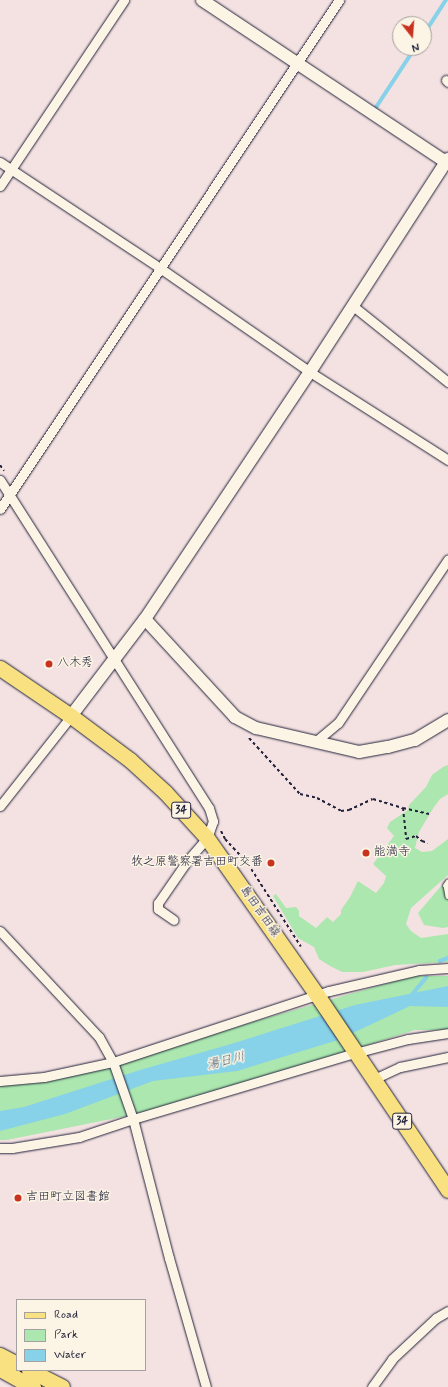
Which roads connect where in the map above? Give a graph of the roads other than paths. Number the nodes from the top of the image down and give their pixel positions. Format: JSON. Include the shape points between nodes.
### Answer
{"nodes":[{"id":1,"x":124,"y":0,"type":"edge"},
{"id":2,"x":202,"y":0,"type":"edge"},
{"id":3,"x":339,"y":0,"type":"edge"},
{"id":4,"x":297,"y":64,"type":"junction"},
{"id":5,"x":447,"y":161,"type":"edge"},
{"id":6,"x":0,"y":162,"type":"edge"},
{"id":7,"x":11,"y":169,"type":"junction"},
{"id":8,"x":0,"y":186,"type":"edge"},
{"id":9,"x":160,"y":268,"type":"junction"},
{"id":10,"x":353,"y":306,"type":"junction"},
{"id":11,"x":310,"y":372,"type":"junction"},
{"id":12,"x":448,"y":382,"type":"edge"},
{"id":13,"x":448,"y":460,"type":"edge"},
{"id":14,"x":0,"y":480,"type":"edge"},
{"id":15,"x":9,"y":495,"type":"junction"},
{"id":16,"x":0,"y":509,"type":"edge"},
{"id":17,"x":448,"y":559,"type":"edge"},
{"id":18,"x":145,"y":619,"type":"junction"},
{"id":19,"x":115,"y":659,"type":"junction"},
{"id":20,"x":0,"y":668,"type":"edge"},
{"id":21,"x":71,"y":716,"type":"junction"},
{"id":22,"x":448,"y":720,"type":"edge"},
{"id":23,"x":315,"y":742,"type":"junction"},
{"id":24,"x":0,"y":806,"type":"edge"},
{"id":25,"x":207,"y":838,"type":"junction"},
{"id":26,"x":448,"y":882,"type":"edge"},
{"id":27,"x":448,"y":896,"type":"edge"},
{"id":28,"x":174,"y":920,"type":"dead end"},
{"id":29,"x":0,"y":931,"type":"edge"},
{"id":30,"x":448,"y":968,"type":"edge"},
{"id":31,"x":317,"y":995,"type":"junction"},
{"id":32,"x":448,"y":1033,"type":"edge"},
{"id":33,"x":356,"y":1053,"type":"junction"},
{"id":34,"x":448,"y":1056,"type":"edge"},
{"id":35,"x":114,"y":1062,"type":"junction"},
{"id":36,"x":374,"y":1080,"type":"junction"},
{"id":37,"x":0,"y":1081,"type":"edge"},
{"id":38,"x":133,"y":1119,"type":"junction"},
{"id":39,"x":0,"y":1148,"type":"edge"},
{"id":40,"x":448,"y":1190,"type":"edge"},
{"id":41,"x":448,"y":1311,"type":"edge"},
{"id":42,"x":0,"y":1355,"type":"edge"},
{"id":43,"x":16,"y":1363,"type":"edge"},
{"id":44,"x":0,"y":1369,"type":"edge"},
{"id":45,"x":31,"y":1371,"type":"edge"},
{"id":46,"x":34,"y":1387,"type":"edge"},
{"id":47,"x":62,"y":1387,"type":"edge"},
{"id":48,"x":206,"y":1387,"type":"edge"},
{"id":49,"x":372,"y":1387,"type":"edge"}],
"edges":[{"from":1,"to":7,"type":"street"},
{"from":2,"to":4,"type":"street"},
{"from":3,"to":4,"type":"street"},
{"from":4,"to":5,"type":"street"},
{"from":4,"to":9,"type":"street"},
{"from":5,"to":10,"type":"street"},
{"from":6,"to":7,"type":"street"},
{"from":7,"to":8,"type":"street"},
{"from":7,"to":9,"type":"street"},
{"from":9,"to":11,"type":"street"},
{"from":9,"to":15,"type":"street"},
{"from":10,"to":11,"type":"street"},
{"from":10,"to":12,"type":"street"},
{"from":11,"to":13,"type":"street"},
{"from":11,"to":18,"type":"street"},
{"from":14,"to":15,"type":"street"},
{"from":15,"to":16,"type":"street"},
{"from":15,"to":19,"type":"street"},
{"from":17,"to":23,"type":"street","via":[[338,723]]},
{"from":18,"to":19,"type":"street"},
{"from":18,"to":23,"type":"street","via":[[235,717],[256,728]]},
{"from":19,"to":21,"type":"street"},
{"from":19,"to":25,"type":"street","via":[[209,808],[213,821]]},
{"from":20,"to":21,"type":"main road","name":"島田吉田線","number":"34"},
{"from":21,"to":24,"type":"street"},
{"from":21,"to":25,"type":"main road","name":"島田吉田線","number":"34","via":[[130,760],[165,792]]},
{"from":22,"to":23,"type":"street","via":[[415,740],[358,752]]},
{"from":25,"to":28,"type":"street","via":[[187,861],[158,903],[158,909]]},
{"from":25,"to":31,"type":"main road","name":"島田吉田線","number":"34"},
{"from":26,"to":27,"type":"lane"},
{"from":29,"to":35,"type":"street","via":[[99,1037]]},
{"from":30,"to":31,"type":"street","via":[[418,970]]},
{"from":31,"to":33,"type":"main road","name":"島田吉田線","number":"34"},
{"from":31,"to":35,"type":"street"},
{"from":32,"to":33,"type":"street","via":[[408,1039]]},
{"from":33,"to":36,"type":"main road","name":"島田吉田線","number":"34"},
{"from":33,"to":38,"type":"street"},
{"from":34,"to":36,"type":"street","via":[[400,1067]]},
{"from":35,"to":37,"type":"street","via":[[44,1077]]},
{"from":35,"to":38,"type":"street"},
{"from":36,"to":40,"type":"main road","name":"島田吉田線","number":"34"},
{"from":38,"to":39,"type":"street","via":[[79,1137]]},
{"from":38,"to":48,"type":"street"},
{"from":41,"to":49,"type":"street","via":[[436,1318],[392,1359]]},
{"from":42,"to":43,"type":"main road"},
{"from":44,"to":46,"type":"main road"},
{"from":45,"to":47,"type":"main road"}]}
